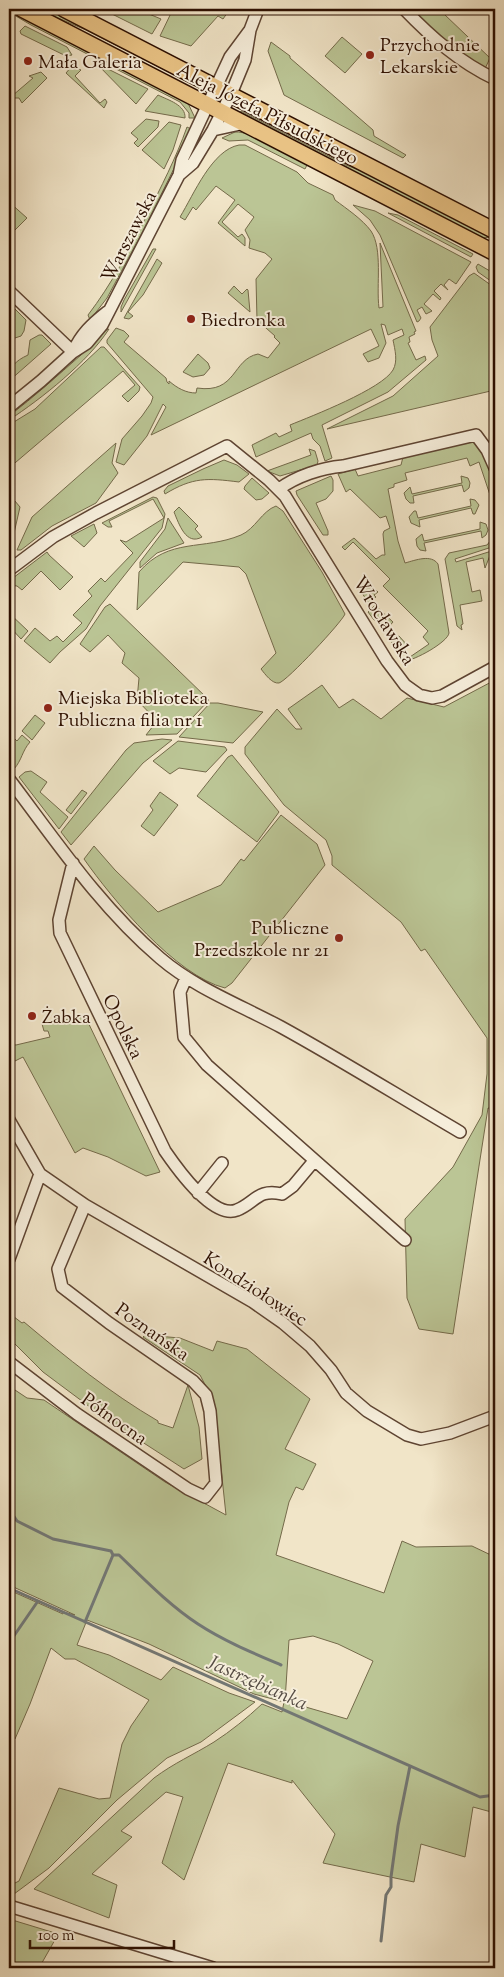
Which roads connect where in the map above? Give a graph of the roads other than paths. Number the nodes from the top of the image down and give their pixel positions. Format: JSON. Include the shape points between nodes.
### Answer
{"nodes":[{"id":1,"x":22,"y":9,"type":"edge"},
{"id":2,"x":64,"y":9,"type":"edge"},
{"id":3,"x":258,"y":9,"type":"edge"},
{"id":4,"x":404,"y":9,"type":"edge"},
{"id":5,"x":250,"y":30,"type":"junction"},
{"id":6,"x":225,"y":70,"type":"junction"},
{"id":7,"x":495,"y":78,"type":"edge"},
{"id":8,"x":202,"y":79,"type":"junction"},
{"id":9,"x":224,"y":91,"type":"junction"},
{"id":10,"x":215,"y":108,"type":"junction"},
{"id":11,"x":245,"y":123,"type":"junction"},
{"id":12,"x":212,"y":130,"type":"junction"},
{"id":13,"x":179,"y":176,"type":"junction"},
{"id":14,"x":495,"y":231,"type":"edge"},
{"id":15,"x":495,"y":253,"type":"edge"},
{"id":16,"x":9,"y":291,"type":"edge"},
{"id":17,"x":73,"y":352,"type":"junction"},
{"id":18,"x":9,"y":406,"type":"edge"},
{"id":19,"x":495,"y":468,"type":"edge"},
{"id":20,"x":279,"y":489,"type":"junction"},
{"id":21,"x":9,"y":570,"type":"edge"},
{"id":22,"x":495,"y":667,"type":"edge"},
{"id":23,"x":9,"y":779,"type":"edge"},
{"id":24,"x":73,"y":863,"type":"junction"},
{"id":25,"x":186,"y":978,"type":"junction"},
{"id":26,"x":9,"y":1120,"type":"edge"},
{"id":27,"x":460,"y":1132,"type":"dead end"},
{"id":28,"x":314,"y":1161,"type":"junction"},
{"id":29,"x":222,"y":1163,"type":"dead end"},
{"id":30,"x":40,"y":1174,"type":"junction"},
{"id":31,"x":198,"y":1194,"type":"junction"},
{"id":32,"x":85,"y":1205,"type":"junction"},
{"id":33,"x":405,"y":1240,"type":"dead end"},
{"id":34,"x":9,"y":1259,"type":"edge"},
{"id":35,"x":9,"y":1362,"type":"edge"},
{"id":36,"x":495,"y":1416,"type":"edge"},
{"id":37,"x":205,"y":1497,"type":"joint"},
{"id":38,"x":9,"y":1906,"type":"edge"},
{"id":39,"x":213,"y":1968,"type":"edge"}],
"edges":[{"from":1,"to":10,"type":"main road","name":"Aleja Józefa Piłsudskiego"},
{"from":2,"to":8,"type":"main road","name":"Aleja Józefa Piłsudskiego"},
{"from":3,"to":5,"type":"street"},
{"from":4,"to":7,"type":"street","via":[[444,48]]},
{"from":5,"to":6,"type":"street","via":[[230,57]]},
{"from":5,"to":9,"type":"street","via":[[245,60]]},
{"from":6,"to":8,"type":"street"},
{"from":6,"to":9,"type":"street"},
{"from":8,"to":9,"type":"main road","name":"Aleja Józefa Piłsudskiego"},
{"from":9,"to":10,"type":"street","name":"Warszawska"},
{"from":9,"to":14,"type":"main road","name":"Aleja Józefa Piłsudskiego"},
{"from":10,"to":11,"type":"main road","name":"Aleja Józefa Piłsudskiego"},
{"from":10,"to":12,"type":"street","name":"Warszawska"},
{"from":10,"to":13,"type":"street","name":"Warszawska","via":[[182,160]]},
{"from":11,"to":12,"type":"street"},
{"from":11,"to":15,"type":"main road","name":"Aleja Józefa Piłsudskiego"},
{"from":12,"to":13,"type":"street","name":"Warszawska","via":[[193,163]]},
{"from":13,"to":17,"type":"street","name":"Warszawska","via":[[108,311],[90,325]]},
{"from":16,"to":17,"type":"street"},
{"from":17,"to":18,"type":"street","name":"Warszawska"},
{"from":19,"to":20,"type":"street","via":[[476,435],[324,468]]},
{"from":20,"to":21,"type":"street","name":"Wrocławska","via":[[227,446],[52,537]]},
{"from":20,"to":22,"type":"street","name":"Wrocławska","via":[[405,685],[419,695],[432,698],[442,696]]},
{"from":23,"to":24,"type":"street"},
{"from":24,"to":25,"type":"street","via":[[123,924]]},
{"from":24,"to":31,"type":"street","name":"Opolska","via":[[58,920],[60,934],[165,1151]]},
{"from":25,"to":27,"type":"street","via":[[282,1028]]},
{"from":25,"to":28,"type":"street","via":[[180,992],[184,1037],[207,1065]]},
{"from":26,"to":30,"type":"street"},
{"from":28,"to":31,"type":"street","name":"Opolska","via":[[282,1194],[260,1194],[235,1211],[223,1210]]},
{"from":28,"to":33,"type":"street"},
{"from":29,"to":31,"type":"street"},
{"from":30,"to":32,"type":"street","name":"Kondziołowiec"},
{"from":30,"to":34,"type":"street"},
{"from":32,"to":36,"type":"street","name":"Kondziołowiec","via":[[253,1302],[283,1323],[323,1359],[354,1401],[407,1435],[421,1439],[440,1435]]},
{"from":32,"to":37,"type":"street","name":"Poznańska","via":[[58,1269],[62,1287],[193,1381],[206,1395],[216,1483]]},
{"from":35,"to":37,"type":"street","name":"Północna","via":[[142,1459]]},
{"from":38,"to":39,"type":"street"}]}
